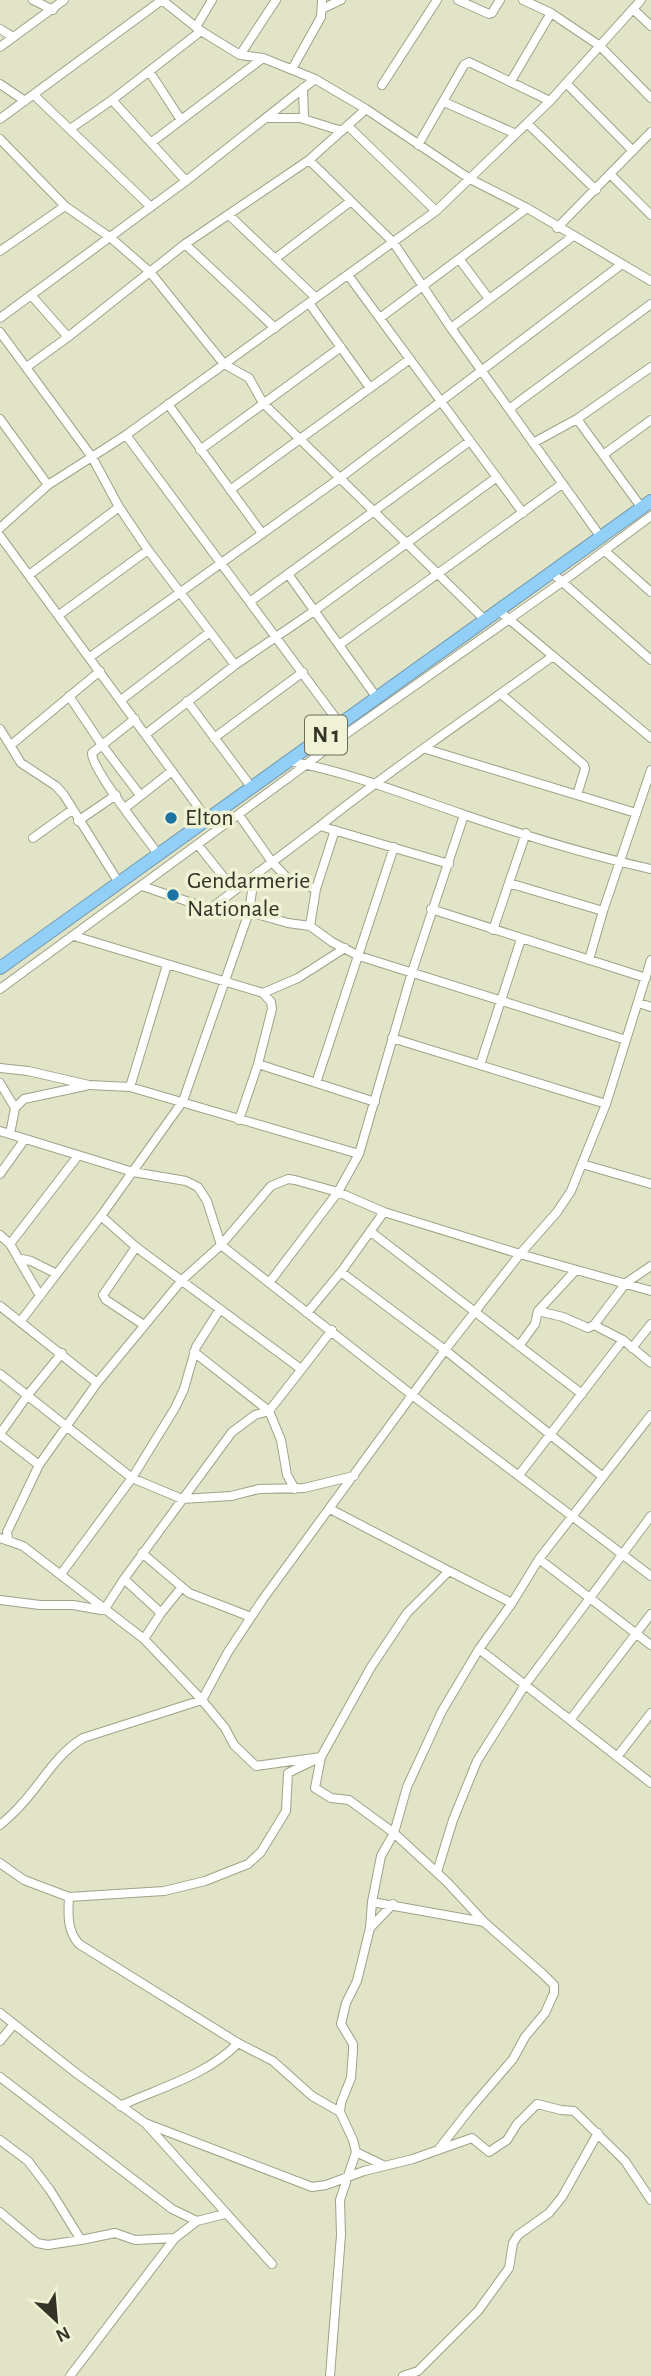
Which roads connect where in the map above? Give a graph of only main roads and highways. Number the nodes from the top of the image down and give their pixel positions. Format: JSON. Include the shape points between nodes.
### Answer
{"nodes":[{"id":1,"x":648,"y":508,"type":"edge"},
{"id":2,"x":0,"y":968,"type":"edge"}],
"edges":[{"from":1,"to":2,"type":"highway","number":"N 1","via":[[600,536]]}]}
